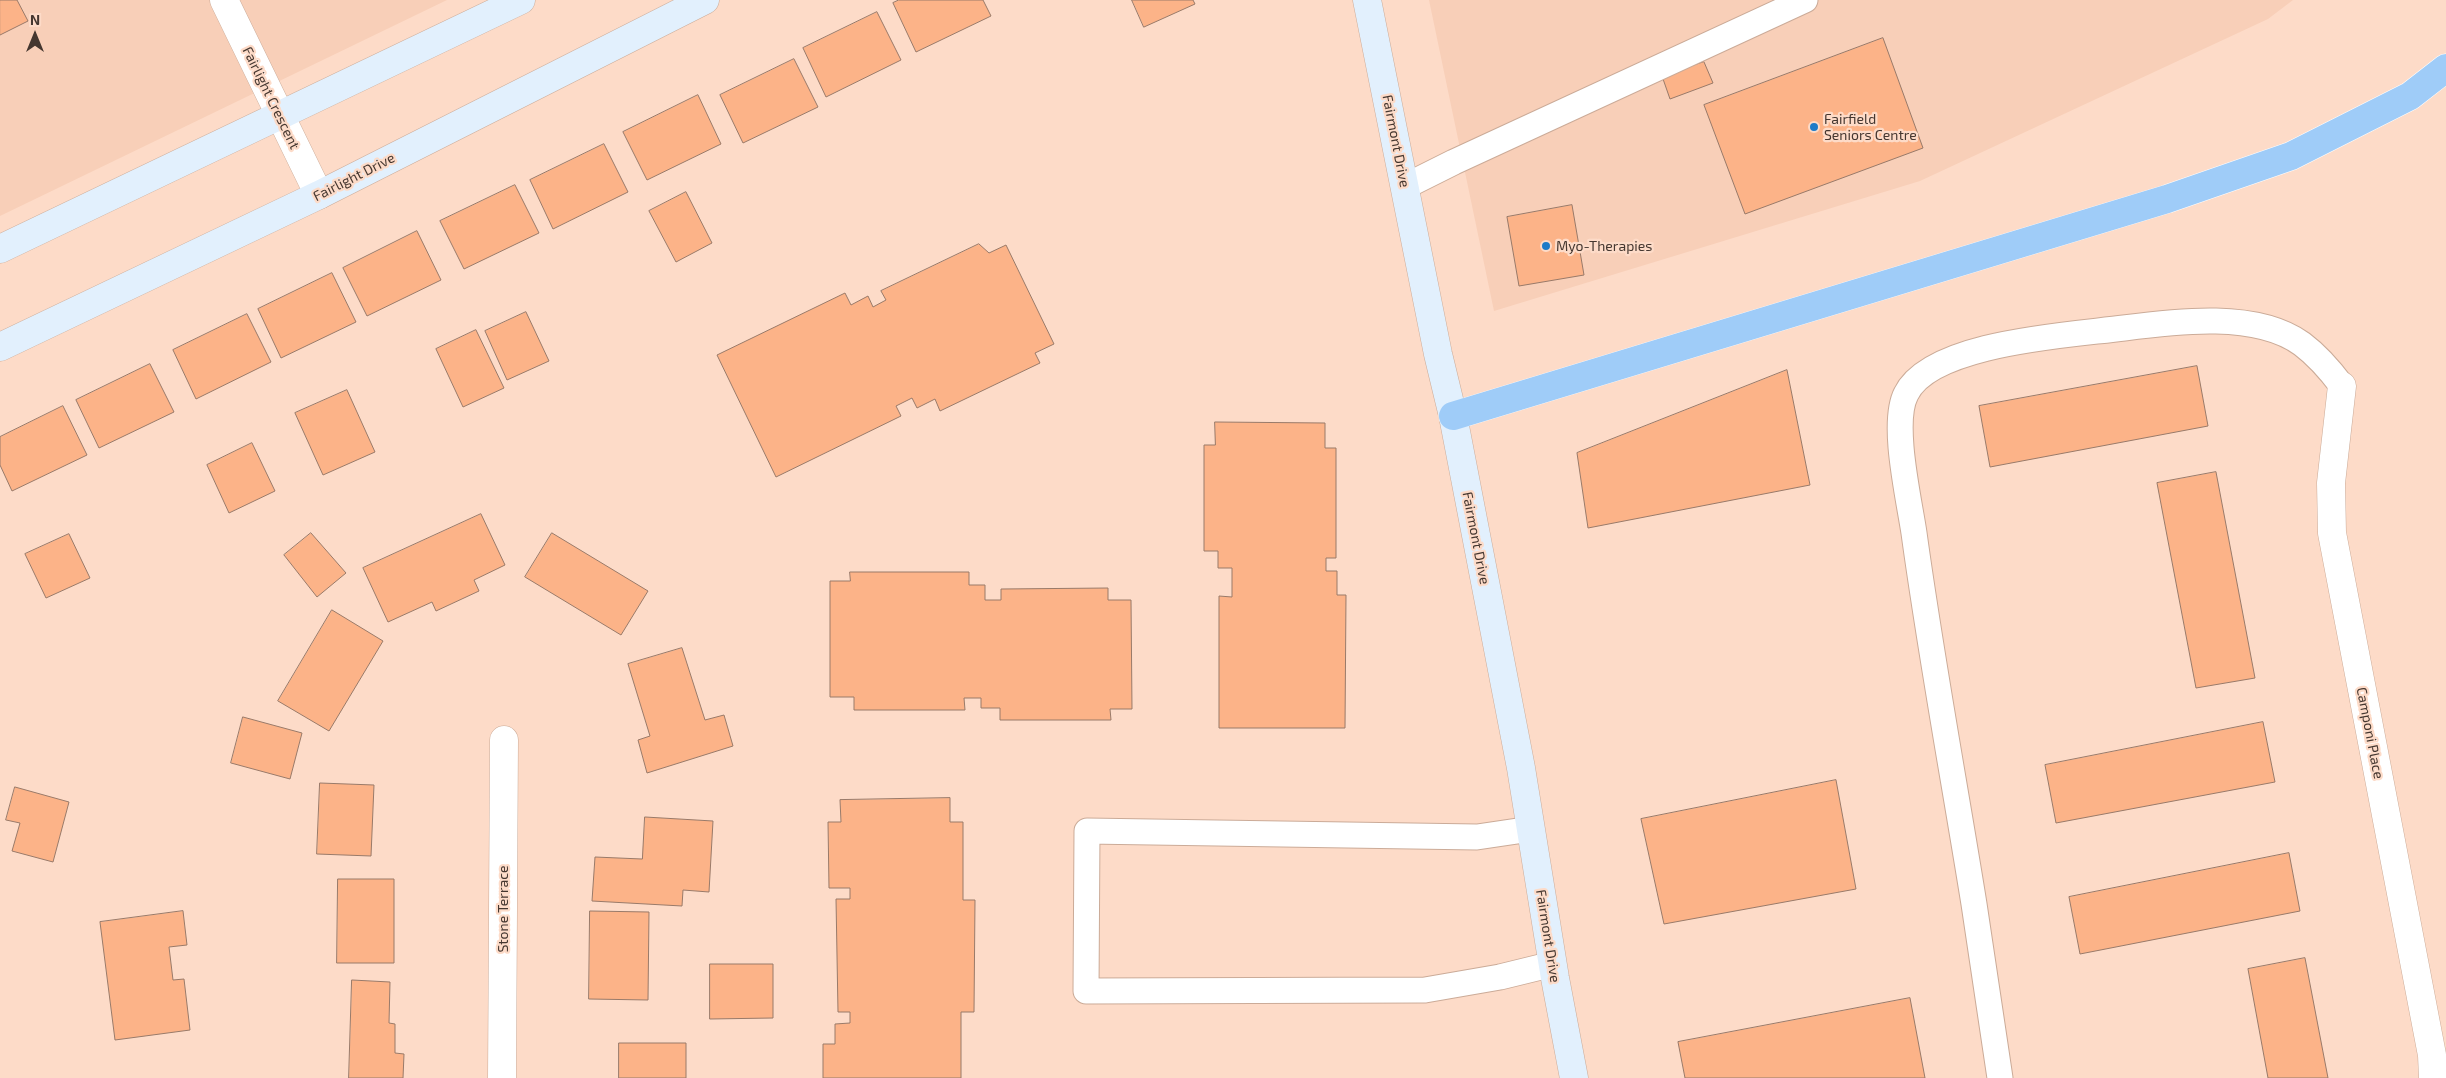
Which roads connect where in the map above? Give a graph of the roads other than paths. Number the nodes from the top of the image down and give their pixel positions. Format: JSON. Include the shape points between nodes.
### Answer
{"nodes":[{"id":1,"x":224,"y":0,"type":"edge"},
{"id":2,"x":521,"y":0,"type":"edge"},
{"id":3,"x":705,"y":0,"type":"edge"},
{"id":4,"x":1367,"y":0,"type":"edge"},
{"id":5,"x":1805,"y":0,"type":"edge"},
{"id":6,"x":2446,"y":68,"type":"edge"},
{"id":7,"x":280,"y":117,"type":"junction"},
{"id":8,"x":1404,"y":187,"type":"junction"},
{"id":9,"x":319,"y":195,"type":"junction"},
{"id":10,"x":0,"y":249,"type":"edge"},
{"id":11,"x":0,"y":347,"type":"edge"},
{"id":12,"x":2342,"y":386,"type":"joint"},
{"id":13,"x":1453,"y":416,"type":"junction"},
{"id":14,"x":504,"y":740,"type":"dead end"},
{"id":15,"x":1531,"y":829,"type":"junction"},
{"id":16,"x":1553,"y":964,"type":"junction"},
{"id":17,"x":502,"y":1078,"type":"edge"},
{"id":18,"x":1574,"y":1078,"type":"edge"},
{"id":19,"x":2000,"y":1078,"type":"edge"},
{"id":20,"x":2433,"y":1078,"type":"edge"}],
"edges":[{"from":1,"to":7,"type":"street","name":"Fairlight Crescent"},
{"from":2,"to":7,"type":"street"},
{"from":3,"to":9,"type":"street","name":"Fairlight Drive"},
{"from":4,"to":8,"type":"street","name":"Fairmont Drive"},
{"from":5,"to":8,"type":"lane"},
{"from":6,"to":13,"type":"highway","via":[[2410,96],[2291,156],[2167,198]]},
{"from":7,"to":9,"type":"street","name":"Fairlight Crescent"},
{"from":7,"to":10,"type":"street"},
{"from":8,"to":13,"type":"street","name":"Fairmont Drive"},
{"from":9,"to":11,"type":"street","name":"Fairlight Drive"},
{"from":12,"to":19,"type":"lane","via":[[2323,362],[2300,342],[2275,330],[2250,324],[2186,322],[1986,347],[1952,358],[1926,372],[1906,392],[1899,420],[1917,558]]},
{"from":12,"to":20,"type":"street","name":"Camponi Place","via":[[2331,483],[2332,533],[2432,1055]]},
{"from":13,"to":15,"type":"street","name":"Fairmont Drive"},
{"from":14,"to":17,"type":"street","name":"Stone Terrace"},
{"from":15,"to":16,"type":"street","name":"Fairmont Drive"},
{"from":15,"to":16,"type":"lane","via":[[1477,837],[1087,831],[1086,991],[1425,990]]},
{"from":16,"to":18,"type":"street","name":"Fairmont Drive"}]}
